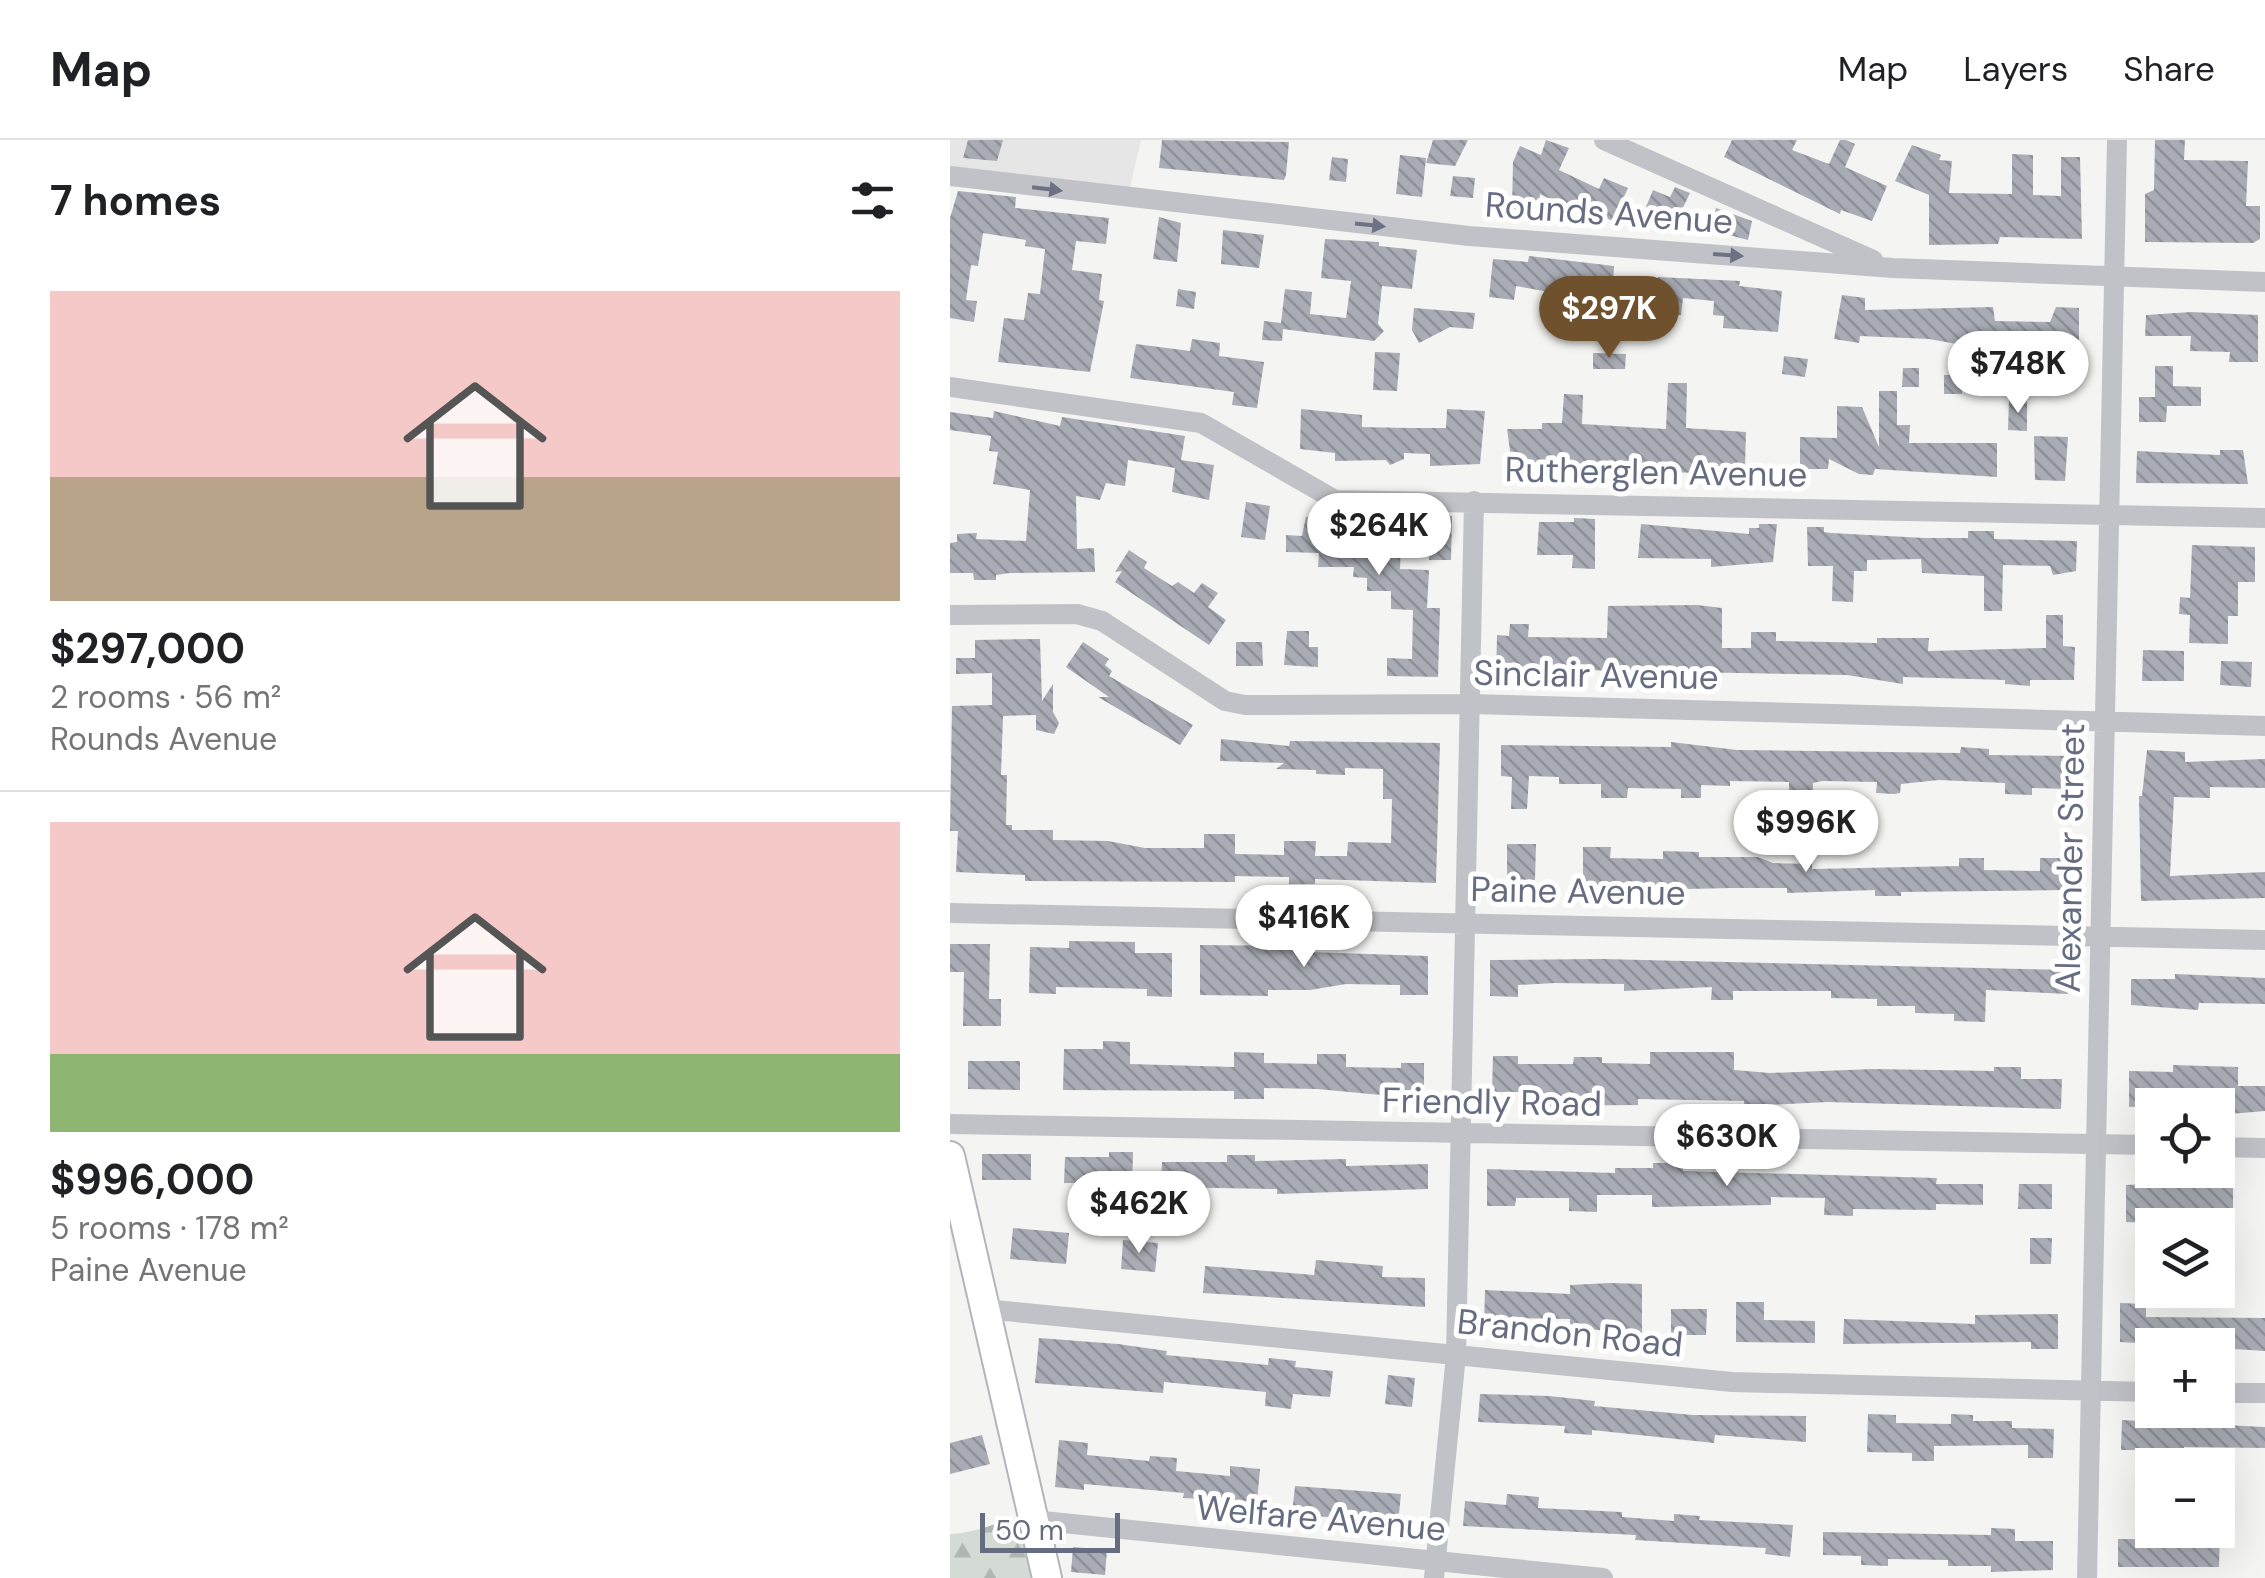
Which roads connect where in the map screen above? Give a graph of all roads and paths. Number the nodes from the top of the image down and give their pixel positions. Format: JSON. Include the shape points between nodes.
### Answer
{"nodes":[{"id":1,"x":1604,"y":140,"type":"edge"},
{"id":2,"x":2117,"y":140,"type":"edge"},
{"id":3,"x":950,"y":176,"type":"edge"},
{"id":4,"x":1893,"y":268,"type":"junction"},
{"id":5,"x":2114,"y":275,"type":"junction"},
{"id":6,"x":2265,"y":282,"type":"edge"},
{"id":7,"x":950,"y":387,"type":"edge"},
{"id":8,"x":1474,"y":501,"type":"junction"},
{"id":9,"x":2110,"y":514,"type":"junction"},
{"id":10,"x":2265,"y":518,"type":"edge"},
{"id":11,"x":950,"y":615,"type":"edge"},
{"id":12,"x":1472,"y":704,"type":"junction"},
{"id":13,"x":2105,"y":720,"type":"junction"},
{"id":14,"x":2265,"y":726,"type":"edge"},
{"id":15,"x":950,"y":914,"type":"edge"},
{"id":16,"x":1466,"y":920,"type":"junction"},
{"id":17,"x":2100,"y":936,"type":"junction"},
{"id":18,"x":2265,"y":940,"type":"edge"},
{"id":19,"x":950,"y":1124,"type":"edge"},
{"id":20,"x":1462,"y":1134,"type":"junction"},
{"id":21,"x":2096,"y":1144,"type":"junction"},
{"id":22,"x":2135,"y":1145,"type":"edge"},
{"id":23,"x":2235,"y":1147,"type":"edge"},
{"id":24,"x":2265,"y":1148,"type":"edge"},
{"id":25,"x":950,"y":1156,"type":"edge"},
{"id":26,"x":984,"y":1309,"type":"junction"},
{"id":27,"x":1456,"y":1355,"type":"junction"},
{"id":28,"x":2091,"y":1391,"type":"junction"},
{"id":29,"x":2135,"y":1392,"type":"edge"},
{"id":30,"x":2235,"y":1393,"type":"edge"},
{"id":31,"x":2265,"y":1393,"type":"edge"},
{"id":32,"x":1033,"y":1520,"type":"junction"},
{"id":33,"x":1434,"y":1570,"type":"edge"},
{"id":34,"x":1046,"y":1578,"type":"edge"},
{"id":35,"x":1603,"y":1578,"type":"edge"},
{"id":36,"x":2087,"y":1578,"type":"edge"}],
"edges":[{"from":1,"to":4,"type":"street"},
{"from":2,"to":5,"type":"street","name":"Alexander Street"},
{"from":3,"to":4,"type":"street","name":"Rounds Avenue","one_way":true,"via":[[1469,236]]},
{"from":4,"to":5,"type":"street","name":"Rounds Avenue"},
{"from":5,"to":6,"type":"street","name":"Rounds Avenue"},
{"from":5,"to":9,"type":"street","name":"Alexander Street"},
{"from":7,"to":8,"type":"street","name":"Rutherglen Avenue","via":[[1200,423],[1324,498]]},
{"from":8,"to":9,"type":"street","name":"Rutherglen Avenue"},
{"from":8,"to":12,"type":"street"},
{"from":9,"to":10,"type":"street","name":"Rutherglen Avenue"},
{"from":9,"to":13,"type":"street","name":"Alexander Street"},
{"from":11,"to":12,"type":"street","name":"Sinclair Avenue","via":[[1089,618],[1225,701],[1245,705]]},
{"from":12,"to":13,"type":"street","name":"Sinclair Avenue"},
{"from":12,"to":16,"type":"street"},
{"from":13,"to":14,"type":"street","name":"Sinclair Avenue"},
{"from":13,"to":17,"type":"street","name":"Alexander Street"},
{"from":15,"to":16,"type":"street","name":"Paine Avenue"},
{"from":16,"to":17,"type":"street","name":"Paine Avenue"},
{"from":16,"to":20,"type":"street"},
{"from":17,"to":18,"type":"street","name":"Paine Avenue"},
{"from":17,"to":21,"type":"street","name":"Alexander Street"},
{"from":19,"to":20,"type":"street","name":"Friendly Road"},
{"from":20,"to":21,"type":"street","name":"Friendly Road"},
{"from":20,"to":27,"type":"street"},
{"from":21,"to":22,"type":"street","name":"Friendly Road"},
{"from":21,"to":28,"type":"street","name":"Alexander Street"},
{"from":23,"to":24,"type":"street"},
{"from":25,"to":26,"type":"main road"},
{"from":26,"to":27,"type":"street","name":"Brandon Road"},
{"from":26,"to":32,"type":"main road"},
{"from":27,"to":28,"type":"street","name":"Brandon Road","via":[[1732,1382]]},
{"from":27,"to":33,"type":"street"},
{"from":28,"to":29,"type":"street","name":"Brandon Road"},
{"from":28,"to":36,"type":"street","name":"Alexander Street"},
{"from":30,"to":31,"type":"street"},
{"from":32,"to":33,"type":"street","name":"Welfare Avenue"},
{"from":32,"to":34,"type":"main road"},
{"from":33,"to":35,"type":"street","name":"Welfare Avenue"}]}
